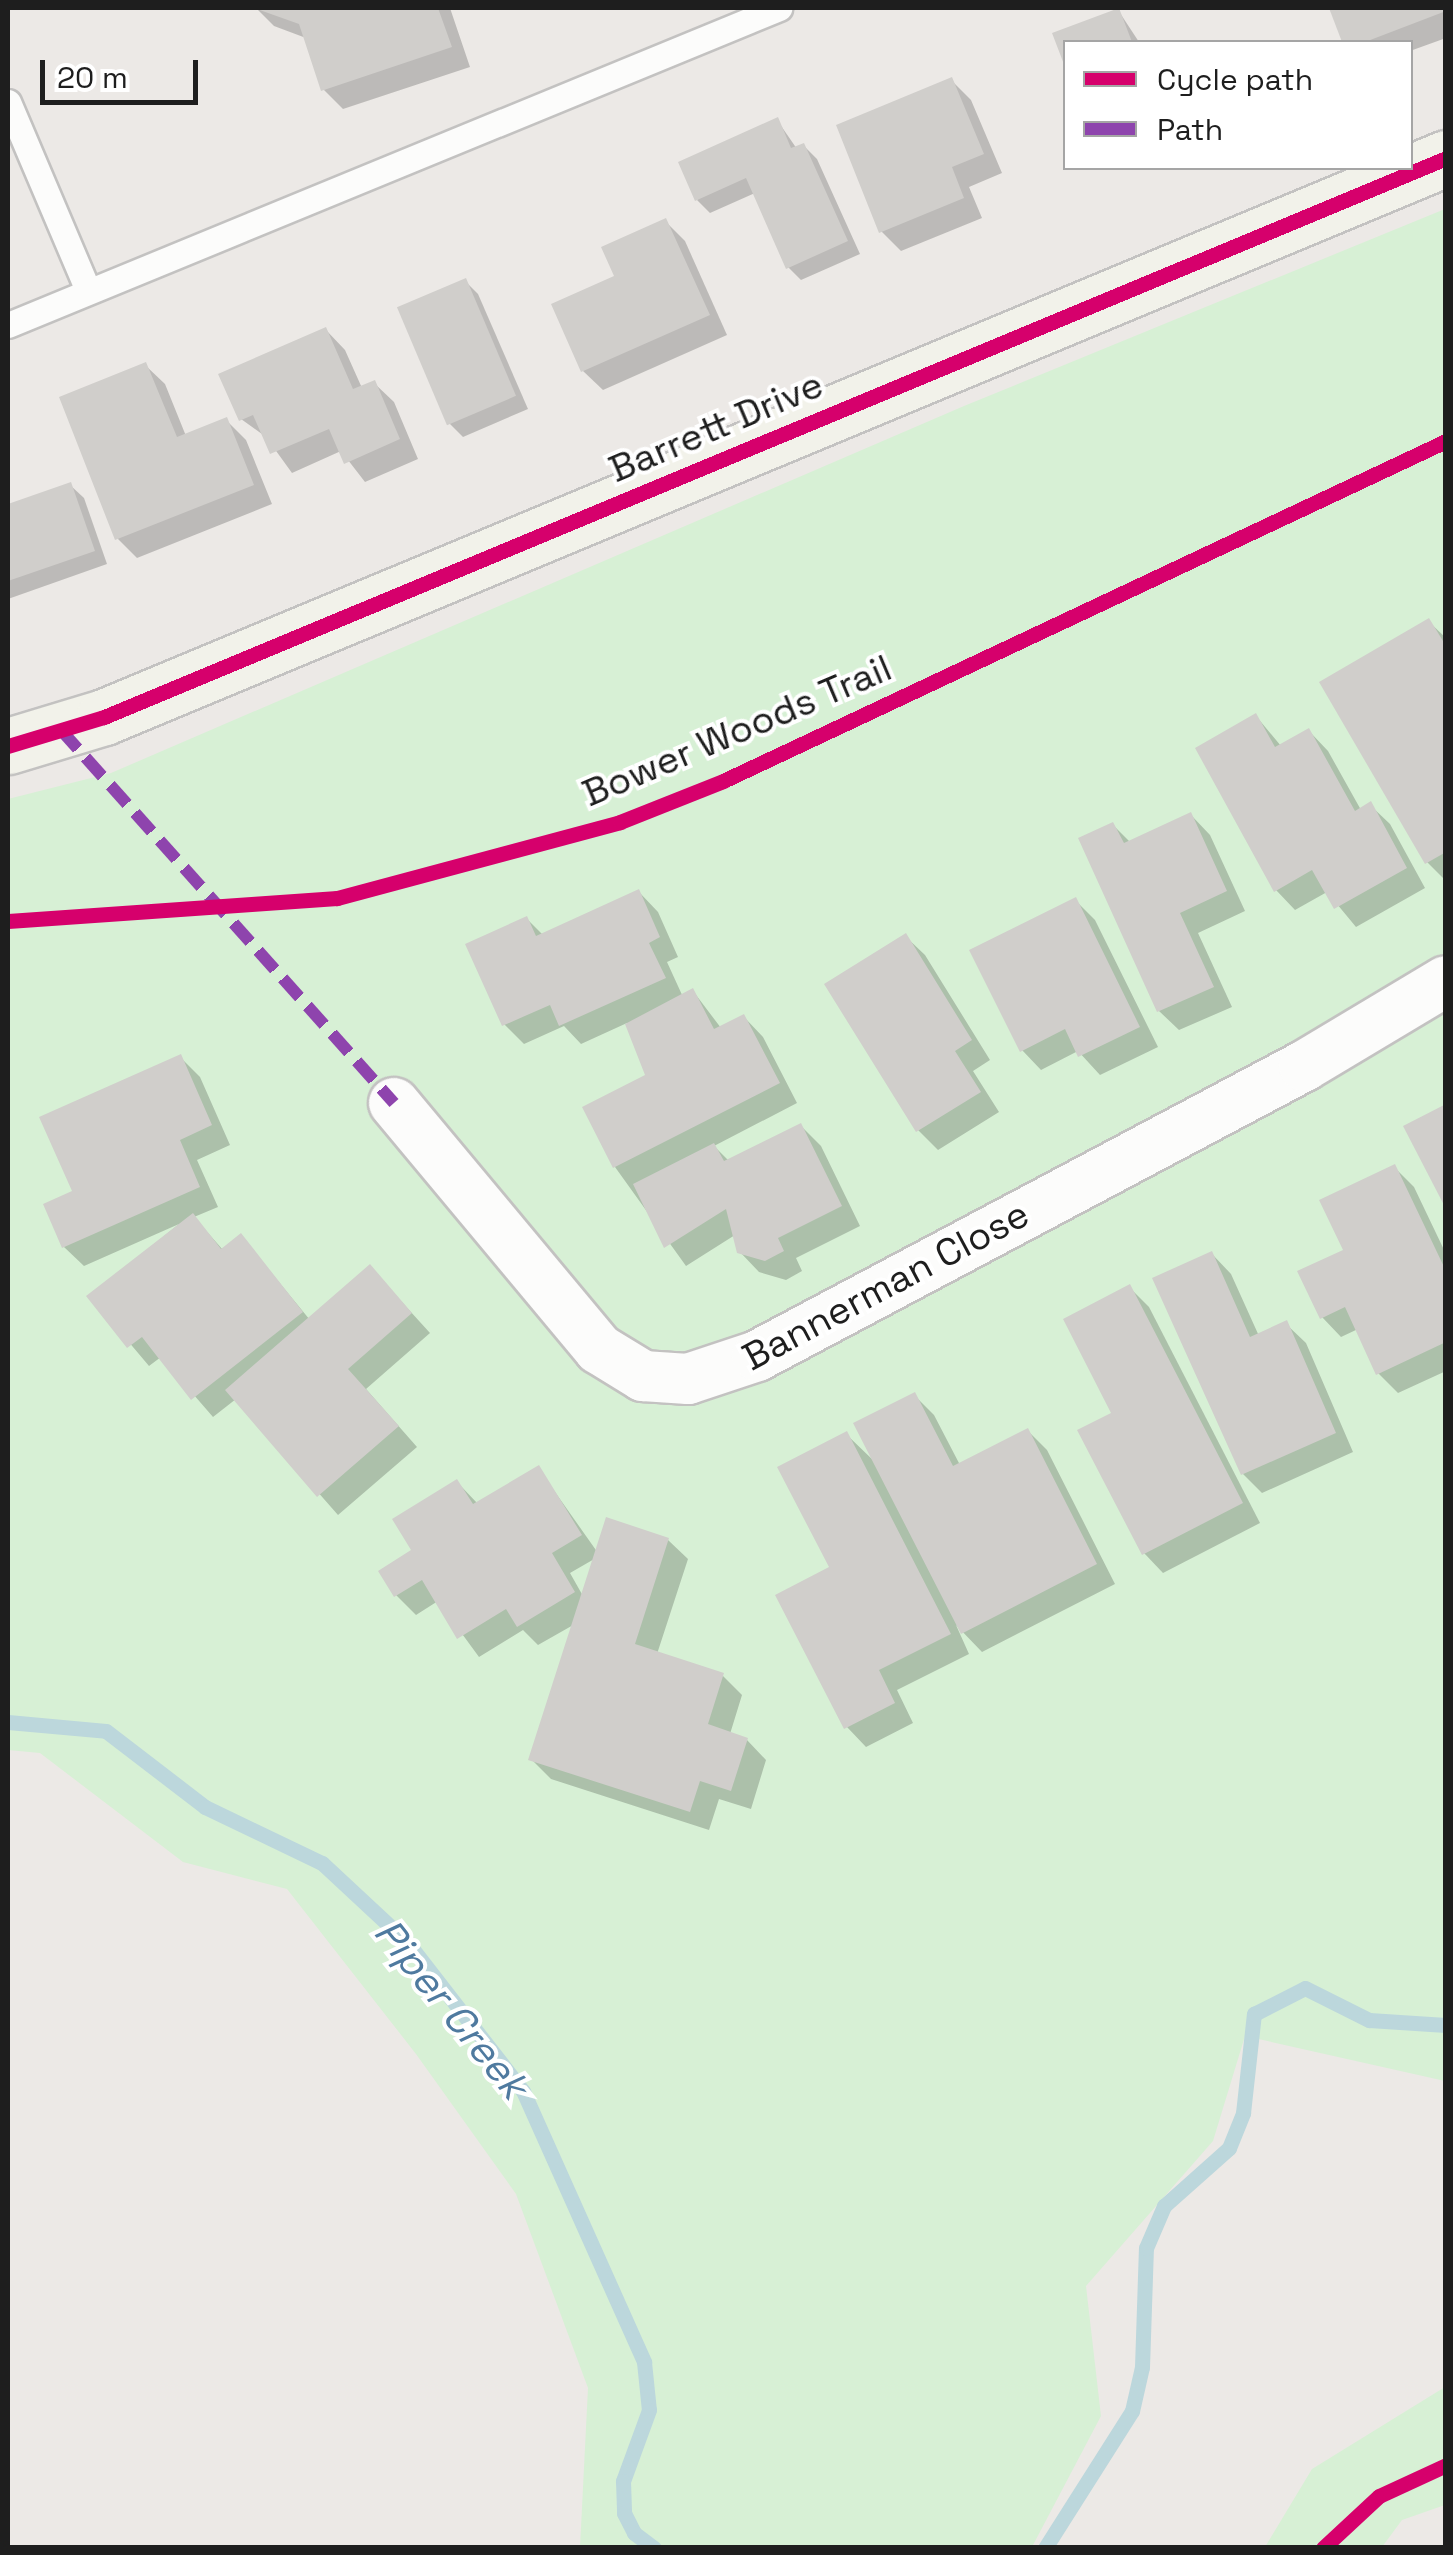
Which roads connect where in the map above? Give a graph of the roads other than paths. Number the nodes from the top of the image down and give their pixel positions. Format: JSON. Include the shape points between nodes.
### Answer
{"nodes":[{"id":1,"x":779,"y":8,"type":"edge"},
{"id":2,"x":8,"y":102,"type":"edge"},
{"id":3,"x":1446,"y":158,"type":"edge"},
{"id":4,"x":87,"y":288,"type":"junction"},
{"id":5,"x":8,"y":325,"type":"edge"},
{"id":6,"x":8,"y":746,"type":"edge"},
{"id":7,"x":1446,"y":981,"type":"edge"},
{"id":8,"x":394,"y":1103,"type":"dead end"}],
"edges":[{"from":1,"to":4,"type":"lane"},
{"from":2,"to":4,"type":"lane"},
{"from":3,"to":6,"type":"street","name":"Barrett Drive","via":[[104,717]]},
{"from":4,"to":5,"type":"lane"},
{"from":7,"to":8,"type":"street","name":"Bannerman Close","via":[[1321,1057],[757,1356],[688,1379],[643,1376],[599,1349]]}]}
